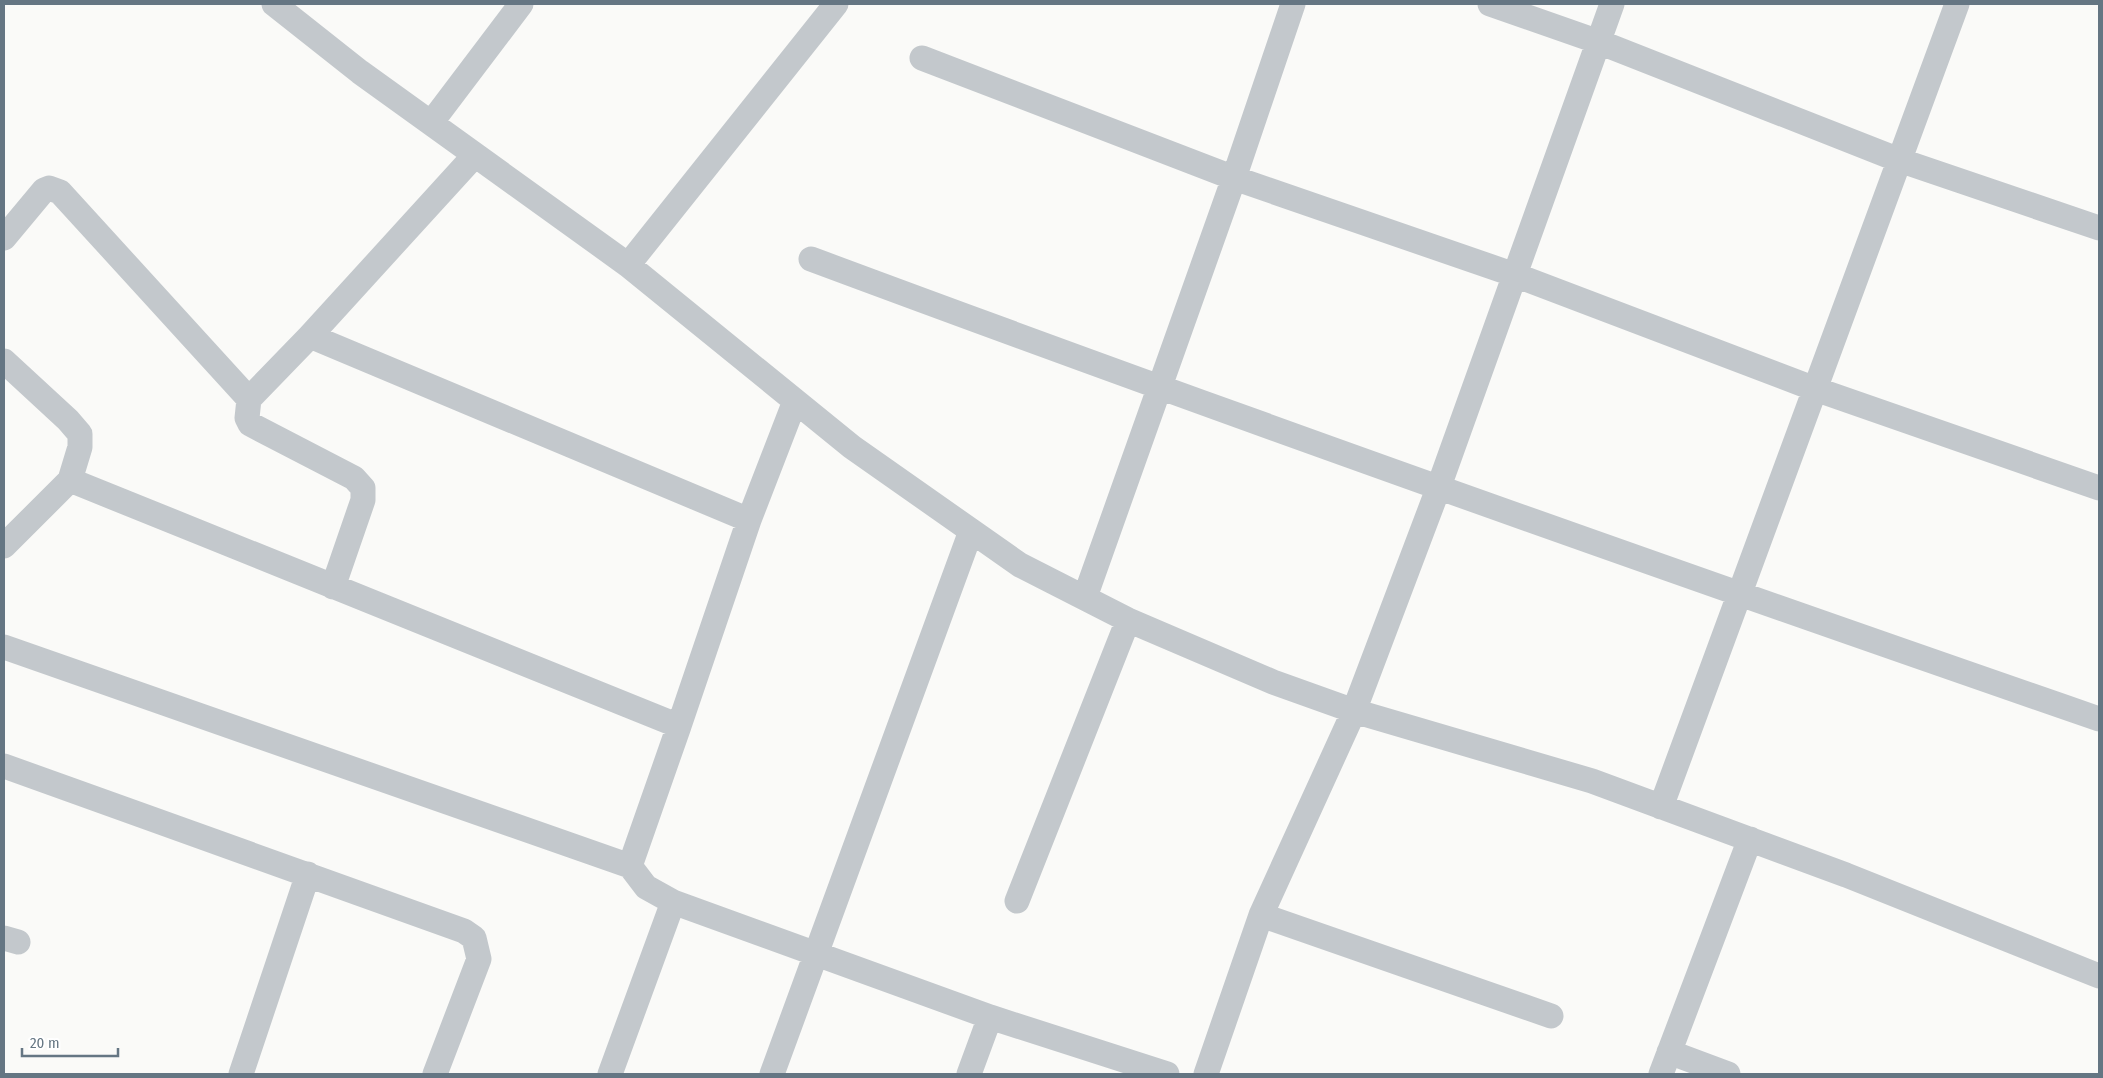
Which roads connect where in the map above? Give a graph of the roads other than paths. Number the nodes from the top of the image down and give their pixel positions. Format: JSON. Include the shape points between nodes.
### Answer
{"nodes":[{"id":1,"x":274,"y":4,"type":"edge"},
{"id":2,"x":521,"y":4,"type":"edge"},
{"id":3,"x":836,"y":4,"type":"edge"},
{"id":4,"x":1293,"y":4,"type":"edge"},
{"id":5,"x":1490,"y":4,"type":"edge"},
{"id":6,"x":1612,"y":4,"type":"edge"},
{"id":7,"x":1957,"y":4,"type":"edge"},
{"id":8,"x":1599,"y":42,"type":"junction"},
{"id":9,"x":922,"y":58,"type":"dead end"},
{"id":10,"x":431,"y":123,"type":"junction"},
{"id":11,"x":475,"y":155,"type":"junction"},
{"id":12,"x":1899,"y":160,"type":"junction"},
{"id":13,"x":1234,"y":178,"type":"junction"},
{"id":14,"x":2099,"y":228,"type":"edge"},
{"id":15,"x":4,"y":238,"type":"edge"},
{"id":16,"x":811,"y":259,"type":"dead end"},
{"id":17,"x":628,"y":266,"type":"junction"},
{"id":18,"x":1515,"y":275,"type":"junction"},
{"id":19,"x":310,"y":336,"type":"junction"},
{"id":20,"x":4,"y":361,"type":"edge"},
{"id":21,"x":1160,"y":388,"type":"junction"},
{"id":22,"x":1815,"y":389,"type":"junction"},
{"id":23,"x":249,"y":399,"type":"junction"},
{"id":24,"x":795,"y":401,"type":"junction"},
{"id":25,"x":70,"y":480,"type":"junction"},
{"id":26,"x":1438,"y":488,"type":"junction"},
{"id":27,"x":2099,"y":488,"type":"edge"},
{"id":28,"x":749,"y":520,"type":"junction"},
{"id":29,"x":971,"y":531,"type":"junction"},
{"id":30,"x":4,"y":546,"type":"edge"},
{"id":31,"x":333,"y":587,"type":"junction"},
{"id":32,"x":1740,"y":594,"type":"junction"},
{"id":33,"x":1085,"y":597,"type":"junction"},
{"id":34,"x":1128,"y":620,"type":"junction"},
{"id":35,"x":4,"y":647,"type":"edge"},
{"id":36,"x":1354,"y":711,"type":"junction"},
{"id":37,"x":2099,"y":719,"type":"edge"},
{"id":38,"x":679,"y":726,"type":"junction"},
{"id":39,"x":4,"y":766,"type":"edge"},
{"id":40,"x":1662,"y":807,"type":"junction"},
{"id":41,"x":1750,"y":839,"type":"junction"},
{"id":42,"x":630,"y":866,"type":"junction"},
{"id":43,"x":308,"y":874,"type":"junction"},
{"id":44,"x":1017,"y":901,"type":"dead end"},
{"id":45,"x":672,"y":902,"type":"junction"},
{"id":46,"x":1261,"y":916,"type":"junction"},
{"id":47,"x":816,"y":952,"type":"junction"},
{"id":48,"x":2099,"y":976,"type":"edge"},
{"id":49,"x":1551,"y":1016,"type":"dead end"},
{"id":50,"x":990,"y":1017,"type":"junction"},
{"id":51,"x":1665,"y":1063,"type":"edge"},
{"id":52,"x":241,"y":1074,"type":"edge"},
{"id":53,"x":435,"y":1074,"type":"edge"},
{"id":54,"x":610,"y":1074,"type":"edge"},
{"id":55,"x":772,"y":1074,"type":"edge"},
{"id":56,"x":969,"y":1074,"type":"edge"},
{"id":57,"x":1167,"y":1074,"type":"edge"},
{"id":58,"x":1206,"y":1074,"type":"edge"},
{"id":59,"x":1728,"y":1074,"type":"edge"}],
"edges":[{"from":1,"to":10,"type":"street"},
{"from":2,"to":10,"type":"street"},
{"from":3,"to":17,"type":"street"},
{"from":4,"to":13,"type":"street"},
{"from":5,"to":8,"type":"street"},
{"from":6,"to":8,"type":"street"},
{"from":7,"to":12,"type":"street"},
{"from":8,"to":12,"type":"street"},
{"from":8,"to":18,"type":"street"},
{"from":9,"to":13,"type":"street"},
{"from":10,"to":11,"type":"street"},
{"from":11,"to":17,"type":"street"},
{"from":11,"to":19,"type":"street"},
{"from":12,"to":14,"type":"street"},
{"from":12,"to":22,"type":"street"},
{"from":13,"to":18,"type":"street"},
{"from":13,"to":21,"type":"street"},
{"from":15,"to":23,"type":"street","via":[[44,190],[49,188],[60,192]]},
{"from":16,"to":21,"type":"street"},
{"from":17,"to":24,"type":"street"},
{"from":18,"to":22,"type":"street"},
{"from":18,"to":26,"type":"street"},
{"from":19,"to":23,"type":"street"},
{"from":19,"to":28,"type":"street"},
{"from":20,"to":25,"type":"street","via":[[80,434],[80,447]]},
{"from":21,"to":26,"type":"street"},
{"from":21,"to":33,"type":"street"},
{"from":22,"to":27,"type":"street"},
{"from":22,"to":32,"type":"street"},
{"from":23,"to":31,"type":"street","via":[[247,418],[250,424],[354,478],[363,488],[363,500]]},
{"from":24,"to":28,"type":"street"},
{"from":24,"to":29,"type":"street","via":[[852,447]]},
{"from":25,"to":30,"type":"street"},
{"from":25,"to":31,"type":"street"},
{"from":26,"to":32,"type":"street"},
{"from":26,"to":36,"type":"street"},
{"from":28,"to":38,"type":"street"},
{"from":29,"to":33,"type":"street","via":[[1020,565]]},
{"from":29,"to":47,"type":"street"},
{"from":31,"to":38,"type":"street"},
{"from":32,"to":37,"type":"street"},
{"from":32,"to":40,"type":"street"},
{"from":33,"to":34,"type":"street"},
{"from":34,"to":36,"type":"street","via":[[1272,682]]},
{"from":34,"to":44,"type":"street"},
{"from":35,"to":42,"type":"street"},
{"from":36,"to":40,"type":"street","via":[[1592,781]]},
{"from":36,"to":46,"type":"street"},
{"from":38,"to":42,"type":"street"},
{"from":39,"to":43,"type":"street"},
{"from":40,"to":41,"type":"street"},
{"from":41,"to":48,"type":"street"},
{"from":41,"to":51,"type":"street"},
{"from":42,"to":45,"type":"street","via":[[646,887]]},
{"from":43,"to":52,"type":"street"},
{"from":43,"to":53,"type":"street","via":[[464,931],[474,938],[478,959]]},
{"from":45,"to":47,"type":"street"},
{"from":45,"to":54,"type":"street"},
{"from":46,"to":49,"type":"street"},
{"from":46,"to":58,"type":"street"},
{"from":47,"to":50,"type":"street"},
{"from":47,"to":55,"type":"street"},
{"from":50,"to":56,"type":"street"},
{"from":50,"to":57,"type":"street"},
{"from":51,"to":59,"type":"street"}]}
